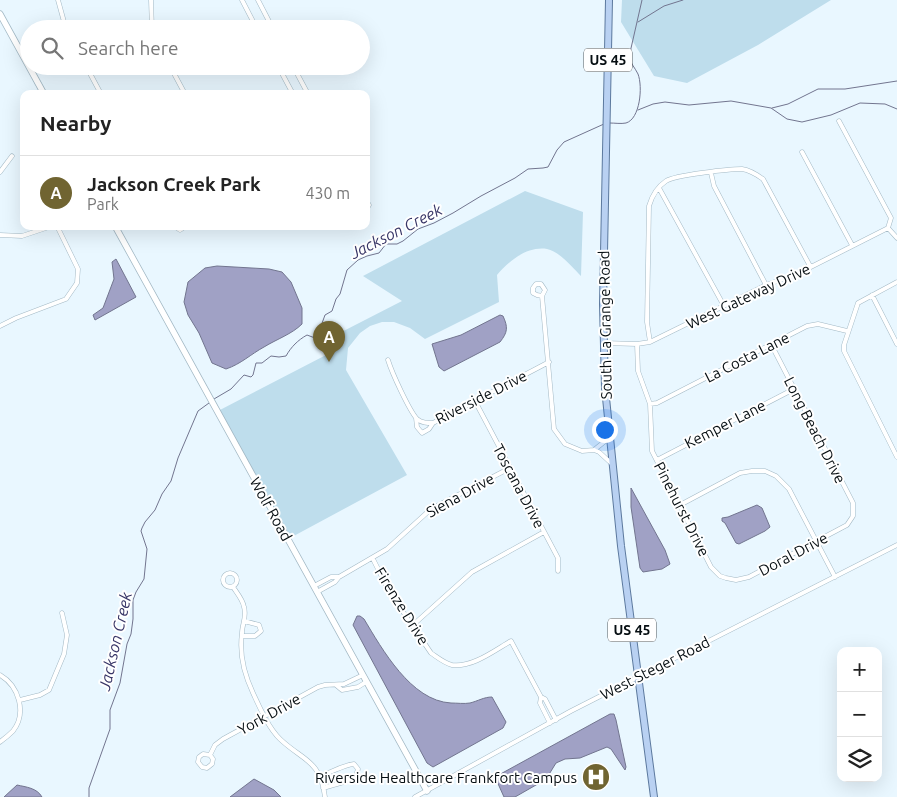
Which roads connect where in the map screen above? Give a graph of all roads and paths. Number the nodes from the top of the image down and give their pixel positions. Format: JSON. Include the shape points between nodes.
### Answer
{"nodes":[{"id":1,"x":58,"y":0,"type":"edge"},
{"id":2,"x":151,"y":0,"type":"edge"},
{"id":3,"x":242,"y":0,"type":"edge"},
{"id":4,"x":258,"y":0,"type":"edge"},
{"id":5,"x":609,"y":0,"type":"edge"},
{"id":6,"x":0,"y":14,"type":"edge"},
{"id":7,"x":64,"y":20,"type":"edge"},
{"id":8,"x":150,"y":20,"type":"edge"},
{"id":9,"x":253,"y":20,"type":"edge"},
{"id":10,"x":268,"y":20,"type":"edge"},
{"id":11,"x":20,"y":50,"type":"edge"},
{"id":12,"x":34,"y":75,"type":"edge"},
{"id":13,"x":91,"y":75,"type":"edge"},
{"id":14,"x":175,"y":75,"type":"edge"},
{"id":15,"x":283,"y":75,"type":"edge"},
{"id":16,"x":298,"y":75,"type":"edge"},
{"id":17,"x":42,"y":90,"type":"edge"},
{"id":18,"x":99,"y":90,"type":"edge"},
{"id":19,"x":183,"y":90,"type":"edge"},
{"id":20,"x":291,"y":90,"type":"edge"},
{"id":21,"x":306,"y":90,"type":"edge"},
{"id":22,"x":839,"y":121,"type":"dead end"},
{"id":23,"x":802,"y":152,"type":"dead end"},
{"id":24,"x":12,"y":156,"type":"dead end"},
{"id":25,"x":0,"y":172,"type":"edge"},
{"id":26,"x":711,"y":173,"type":"junction"},
{"id":27,"x":659,"y":188,"type":"junction"},
{"id":28,"x":888,"y":228,"type":"junction"},
{"id":29,"x":40,"y":230,"type":"edge"},
{"id":30,"x":58,"y":230,"type":"edge"},
{"id":31,"x":117,"y":230,"type":"edge"},
{"id":32,"x":0,"y":235,"type":"edge"},
{"id":33,"x":897,"y":238,"type":"edge"},
{"id":34,"x":852,"y":245,"type":"junction"},
{"id":35,"x":810,"y":266,"type":"junction"},
{"id":36,"x":897,"y":282,"type":"edge"},
{"id":37,"x":766,"y":285,"type":"junction"},
{"id":38,"x":872,"y":295,"type":"junction"},
{"id":39,"x":542,"y":296,"type":"dead end"},
{"id":40,"x":724,"y":306,"type":"junction"},
{"id":41,"x":0,"y":326,"type":"edge"},
{"id":42,"x":847,"y":331,"type":"junction"},
{"id":43,"x":650,"y":342,"type":"junction"},
{"id":44,"x":604,"y":343,"type":"junction"},
{"id":45,"x":637,"y":344,"type":"junction"},
{"id":46,"x":771,"y":344,"type":"junction"},
{"id":47,"x":897,"y":344,"type":"edge"},
{"id":48,"x":388,"y":360,"type":"dead end"},
{"id":49,"x":549,"y":362,"type":"junction"},
{"id":50,"x":794,"y":389,"type":"junction"},
{"id":51,"x":475,"y":401,"type":"junction"},
{"id":52,"x":650,"y":404,"type":"junction"},
{"id":53,"x":416,"y":418,"type":"junction"},
{"id":54,"x":433,"y":423,"type":"junction"},
{"id":55,"x":608,"y":433,"type":"junction"},
{"id":56,"x":594,"y":450,"type":"junction"},
{"id":57,"x":897,"y":457,"type":"edge"},
{"id":58,"x":656,"y":460,"type":"junction"},
{"id":59,"x":611,"y":463,"type":"junction"},
{"id":60,"x":510,"y":468,"type":"junction"},
{"id":61,"x":680,"y":505,"type":"junction"},
{"id":62,"x":853,"y":516,"type":"joint"},
{"id":63,"x":544,"y":532,"type":"junction"},
{"id":64,"x":817,"y":542,"type":"junction"},
{"id":65,"x":897,"y":545,"type":"edge"},
{"id":66,"x":373,"y":559,"type":"junction"},
{"id":67,"x":558,"y":571,"type":"dead end"},
{"id":68,"x":835,"y":577,"type":"junction"},
{"id":69,"x":726,"y":578,"type":"joint"},
{"id":70,"x":233,"y":587,"type":"dead end"},
{"id":71,"x":315,"y":589,"type":"junction"},
{"id":72,"x":62,"y":613,"type":"dead end"},
{"id":73,"x":244,"y":621,"type":"junction"},
{"id":74,"x":413,"y":625,"type":"junction"},
{"id":75,"x":242,"y":636,"type":"junction"},
{"id":76,"x":0,"y":675,"type":"edge"},
{"id":77,"x":363,"y":675,"type":"junction"},
{"id":78,"x":639,"y":676,"type":"junction"},
{"id":79,"x":366,"y":682,"type":"junction"},
{"id":80,"x":336,"y":685,"type":"junction"},
{"id":81,"x":541,"y":697,"type":"junction"},
{"id":82,"x":20,"y":700,"type":"junction"},
{"id":83,"x":265,"y":716,"type":"junction"},
{"id":84,"x":556,"y":720,"type":"junction"},
{"id":85,"x":550,"y":723,"type":"junction"},
{"id":86,"x":0,"y":742,"type":"edge"},
{"id":87,"x":210,"y":755,"type":"dead end"},
{"id":88,"x":319,"y":776,"type":"junction"},
{"id":89,"x":323,"y":788,"type":"junction"},
{"id":90,"x":427,"y":791,"type":"junction"},
{"id":91,"x":325,"y":797,"type":"edge"},
{"id":92,"x":415,"y":797,"type":"edge"},
{"id":93,"x":654,"y":797,"type":"edge"}],
"edges":[{"from":1,"to":7,"type":"street"},
{"from":2,"to":8,"type":"street"},
{"from":3,"to":9,"type":"street"},
{"from":4,"to":10,"type":"street"},
{"from":5,"to":44,"type":"main road","name":"South La Grange Road","number":"US 45"},
{"from":6,"to":11,"type":"main road"},
{"from":12,"to":17,"type":"main road"},
{"from":13,"to":18,"type":"street"},
{"from":14,"to":19,"type":"street"},
{"from":15,"to":20,"type":"street"},
{"from":16,"to":21,"type":"street"},
{"from":22,"to":28,"type":"street","via":[[890,218]]},
{"from":23,"to":34,"type":"street"},
{"from":24,"to":25,"type":"street"},
{"from":26,"to":27,"type":"street","via":[[673,178]]},
{"from":26,"to":35,"type":"street","via":[[743,169],[763,179]]},
{"from":26,"to":37,"type":"street","via":[[714,186]]},
{"from":27,"to":40,"type":"street"},
{"from":27,"to":43,"type":"street","via":[[648,206],[647,322]]},
{"from":28,"to":33,"type":"street"},
{"from":28,"to":34,"type":"street","name":"West Gateway Drive"},
{"from":29,"to":32,"type":"street","via":[[22,236]]},
{"from":30,"to":41,"type":"street","via":[[78,269],[77,283],[66,299]]},
{"from":31,"to":71,"type":"main road","name":"Wolf Road"},
{"from":34,"to":35,"type":"street","name":"West Gateway Drive"},
{"from":35,"to":37,"type":"street","name":"West Gateway Drive"},
{"from":36,"to":38,"type":"street"},
{"from":37,"to":40,"type":"street","name":"West Gateway Drive"},
{"from":38,"to":42,"type":"street","via":[[858,304]]},
{"from":38,"to":47,"type":"street"},
{"from":39,"to":49,"type":"street"},
{"from":40,"to":43,"type":"street","name":"West Gateway Drive"},
{"from":42,"to":46,"type":"street","name":"La Costa Lane","via":[[818,324]]},
{"from":42,"to":57,"type":"street","via":[[844,351]]},
{"from":43,"to":45,"type":"street","name":"West Gateway Drive"},
{"from":44,"to":45,"type":"street","name":"West Gateway Drive"},
{"from":44,"to":55,"type":"main road","name":"South La Grange Road","number":"US 45"},
{"from":45,"to":52,"type":"street","name":"Pinehurst Drive","via":[[638,371]]},
{"from":46,"to":50,"type":"street","name":"Long Beach Drive"},
{"from":46,"to":52,"type":"street","name":"La Costa Lane"},
{"from":48,"to":53,"type":"street","name":"Riverside Drive"},
{"from":49,"to":51,"type":"street","name":"Riverside Drive"},
{"from":49,"to":56,"type":"street","via":[[554,429],[572,448]]},
{"from":50,"to":58,"type":"street","name":"Kemper Lane"},
{"from":50,"to":62,"type":"street","name":"Long Beach Drive","via":[[853,503]]},
{"from":51,"to":54,"type":"street","name":"Riverside Drive"},
{"from":51,"to":60,"type":"street","name":"Toscana Drive"},
{"from":52,"to":58,"type":"street","name":"Pinehurst Drive","via":[[652,451]]},
{"from":53,"to":54,"type":"street","name":"Riverside Drive"},
{"from":53,"to":54,"type":"street","via":[[422,433]]},
{"from":55,"to":56,"type":"street","via":[[604,442]]},
{"from":55,"to":59,"type":"main road","name":"South La Grange Road","number":"US 45"},
{"from":56,"to":59,"type":"street"},
{"from":58,"to":61,"type":"street","name":"Pinehurst Drive"},
{"from":59,"to":78,"type":"main road","name":"South La Grange Road","number":"US 45"},
{"from":60,"to":63,"type":"street","name":"Toscana Drive"},
{"from":60,"to":66,"type":"street","name":"Siena Drive","via":[[431,509]]},
{"from":61,"to":64,"type":"street","via":[[740,473],[765,471],[776,476],[789,489]]},
{"from":61,"to":69,"type":"street","name":"Pinehurst Drive","via":[[711,567]]},
{"from":62,"to":64,"type":"street","name":"Doral Drive","via":[[847,526]]},
{"from":63,"to":67,"type":"street","name":"Toscana Drive","via":[[558,558]]},
{"from":63,"to":74,"type":"street","via":[[472,572]]},
{"from":64,"to":68,"type":"street"},
{"from":64,"to":69,"type":"street","name":"Doral Drive","via":[[749,577]]},
{"from":65,"to":68,"type":"street","name":"West Steger Road"},
{"from":66,"to":71,"type":"street","name":"Siena Drive","via":[[339,577],[331,577]]},
{"from":66,"to":74,"type":"street","name":"Firenze Drive","via":[[389,592]]},
{"from":68,"to":78,"type":"street","name":"West Steger Road"},
{"from":70,"to":73,"type":"street","via":[[244,606]]},
{"from":71,"to":77,"type":"main road","name":"Wolf Road"},
{"from":72,"to":82,"type":"street","via":[[66,644],[49,690]]},
{"from":73,"to":75,"type":"street"},
{"from":73,"to":75,"type":"street","via":[[260,625],[261,631],[254,636]]},
{"from":74,"to":81,"type":"street","name":"Firenze Drive","via":[[431,652],[452,665],[473,662],[511,641]]},
{"from":75,"to":83,"type":"street","via":[[243,666]]},
{"from":76,"to":82,"type":"street","via":[[10,682]]},
{"from":77,"to":79,"type":"main road","name":"Wolf Road"},
{"from":77,"to":80,"type":"street","name":"York Drive"},
{"from":78,"to":84,"type":"street","name":"West Steger Road"},
{"from":78,"to":93,"type":"main road","name":"South La Grange Road","number":"US 45"},
{"from":79,"to":80,"type":"street","name":"York Drive","via":[[342,690]]},
{"from":79,"to":90,"type":"main road","name":"Wolf Road"},
{"from":80,"to":83,"type":"street","name":"York Drive","via":[[318,687]]},
{"from":81,"to":84,"type":"street","name":"Firenze Drive"},
{"from":81,"to":85,"type":"street","name":"Firenze Drive","via":[[540,703]]},
{"from":82,"to":86,"type":"street","via":[[17,724]]},
{"from":83,"to":87,"type":"street","name":"York Drive","via":[[215,745]]},
{"from":83,"to":88,"type":"street","via":[[280,738],[313,765]]},
{"from":84,"to":85,"type":"street","name":"West Steger Road"},
{"from":85,"to":90,"type":"street","name":"West Steger Road"},
{"from":88,"to":89,"type":"street"},
{"from":88,"to":89,"type":"street","via":[[350,764],[358,769],[356,776]]},
{"from":89,"to":91,"type":"street"},
{"from":90,"to":92,"type":"street","name":"West Steger Road"}]}
